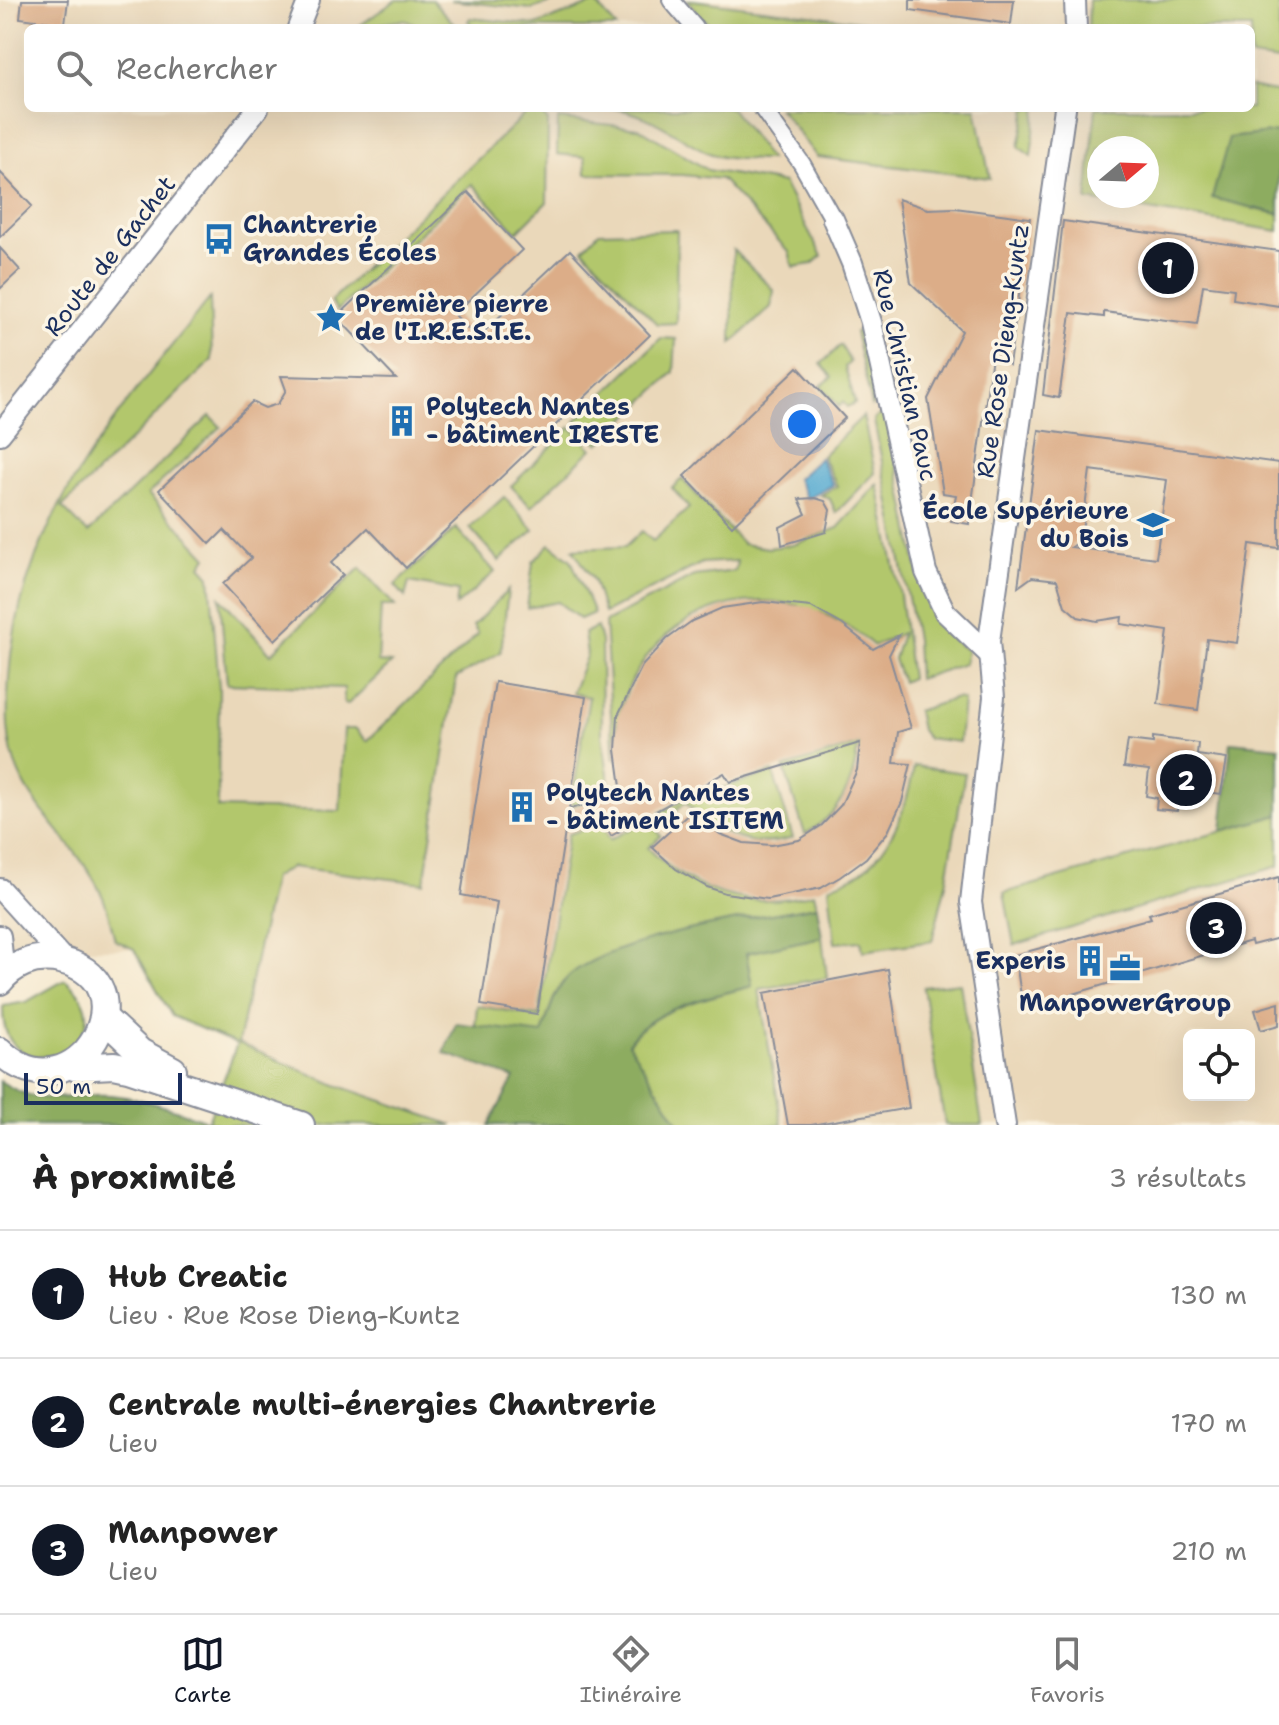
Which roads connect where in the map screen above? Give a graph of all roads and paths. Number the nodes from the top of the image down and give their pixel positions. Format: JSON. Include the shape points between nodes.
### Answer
{"nodes":[{"id":1,"x":309,"y":0,"type":"edge"},
{"id":2,"x":671,"y":0,"type":"edge"},
{"id":3,"x":1075,"y":0,"type":"edge"},
{"id":4,"x":300,"y":24,"type":"edge"},
{"id":5,"x":692,"y":24,"type":"edge"},
{"id":6,"x":1076,"y":24,"type":"edge"},
{"id":7,"x":255,"y":112,"type":"edge"},
{"id":8,"x":765,"y":112,"type":"edge"},
{"id":9,"x":1064,"y":112,"type":"edge"},
{"id":10,"x":833,"y":219,"type":"joint"},
{"id":11,"x":0,"y":434,"type":"edge"},
{"id":12,"x":989,"y":654,"type":"junction"},
{"id":13,"x":0,"y":889,"type":"edge"},
{"id":14,"x":0,"y":936,"type":"edge"},
{"id":15,"x":66,"y":962,"type":"junction"},
{"id":16,"x":2,"y":979,"type":"edge"},
{"id":17,"x":104,"y":1018,"type":"junction"},
{"id":18,"x":0,"y":1052,"type":"edge"},
{"id":19,"x":75,"y":1067,"type":"junction"},
{"id":20,"x":229,"y":1100,"type":"junction"},
{"id":21,"x":301,"y":1125,"type":"edge"},
{"id":22,"x":1005,"y":1125,"type":"edge"}],
"edges":[{"from":1,"to":4,"type":"street"},
{"from":2,"to":5,"type":"street"},
{"from":3,"to":6,"type":"street"},
{"from":7,"to":11,"type":"street","name":"Route de Gachet"},
{"from":8,"to":10,"type":"street","name":"Rue Christian Pauc"},
{"from":9,"to":12,"type":"street","name":"Rue Rose Dieng-Kuntz"},
{"from":10,"to":12,"type":"street","name":"Rue Christian Pauc","via":[[871,322],[926,572],[945,612]]},
{"from":12,"to":22,"type":"street","name":"Rue Rose Dieng-Kuntz","via":[[994,697],[971,902]]},
{"from":13,"to":15,"type":"street"},
{"from":14,"to":16,"type":"street"},
{"from":15,"to":16,"type":"street","via":[[33,960]]},
{"from":15,"to":17,"type":"street","via":[[91,980]]},
{"from":17,"to":19,"type":"street","via":[[93,1051]]},
{"from":17,"to":20,"type":"street","via":[[140,1052]]},
{"from":18,"to":19,"type":"street","via":[[36,1074]]},
{"from":19,"to":20,"type":"street","via":[[114,1065]]},
{"from":20,"to":21,"type":"street"}]}
